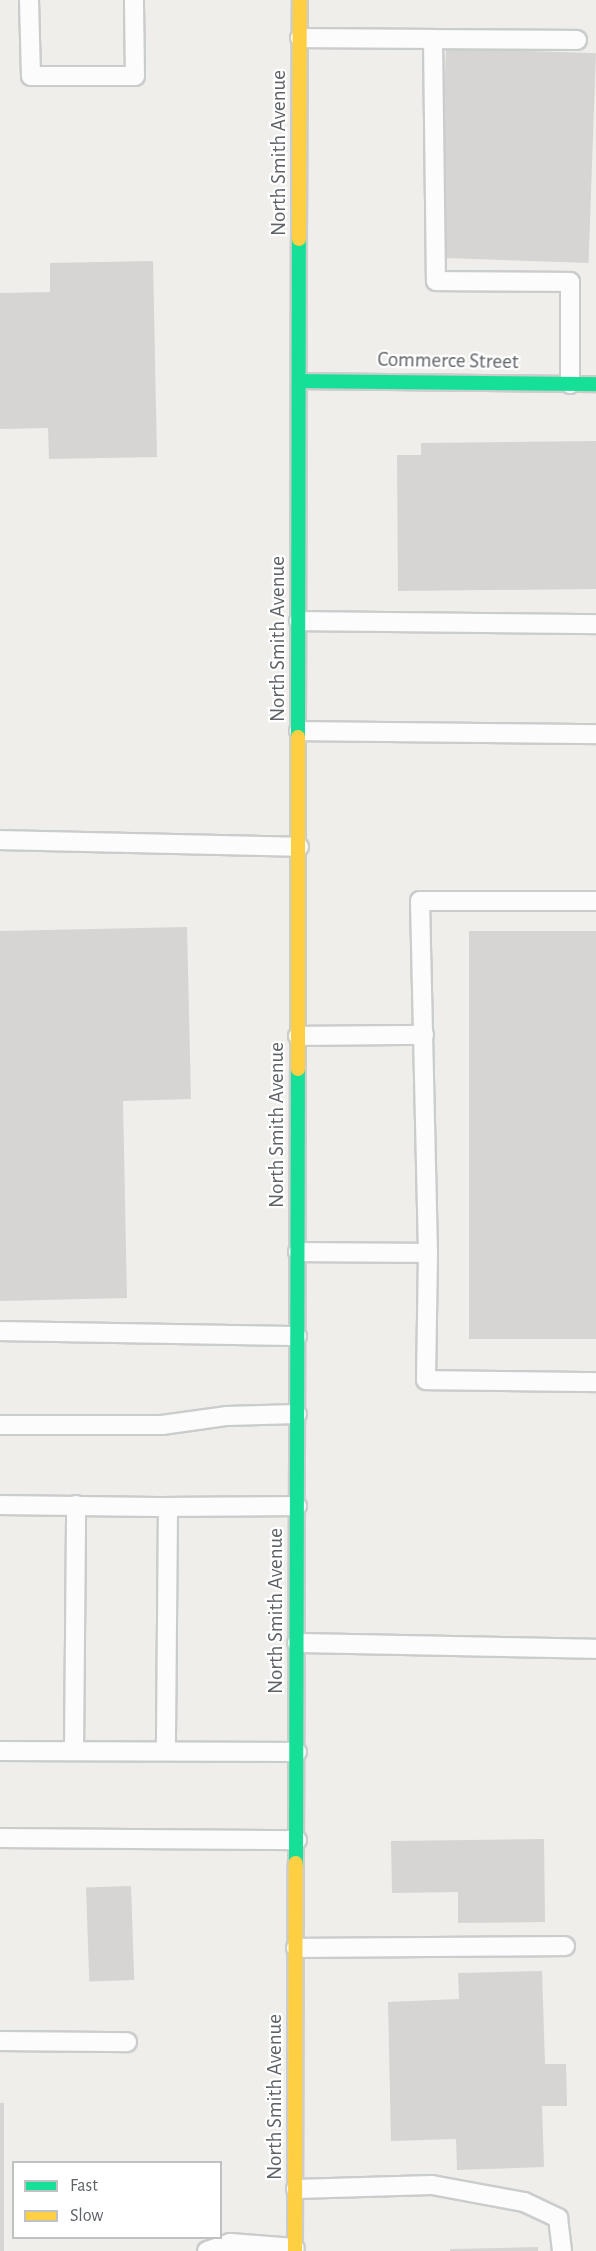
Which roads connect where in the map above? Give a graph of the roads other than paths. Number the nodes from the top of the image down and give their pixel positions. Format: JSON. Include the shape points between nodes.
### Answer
{"nodes":[{"id":1,"x":29,"y":0,"type":"edge"},
{"id":2,"x":135,"y":0,"type":"edge"},
{"id":3,"x":300,"y":0,"type":"edge"},
{"id":4,"x":300,"y":38,"type":"junction"},
{"id":5,"x":433,"y":39,"type":"junction"},
{"id":6,"x":577,"y":40,"type":"dead end"},
{"id":7,"x":300,"y":381,"type":"junction"},
{"id":8,"x":570,"y":384,"type":"junction"},
{"id":9,"x":596,"y":384,"type":"edge"},
{"id":10,"x":299,"y":621,"type":"junction"},
{"id":11,"x":596,"y":624,"type":"edge"},
{"id":12,"x":299,"y":731,"type":"junction"},
{"id":13,"x":596,"y":734,"type":"edge"},
{"id":14,"x":0,"y":840,"type":"edge"},
{"id":15,"x":299,"y":847,"type":"junction"},
{"id":16,"x":596,"y":901,"type":"edge"},
{"id":17,"x":424,"y":1035,"type":"junction"},
{"id":18,"x":298,"y":1036,"type":"junction"},
{"id":19,"x":298,"y":1251,"type":"junction"},
{"id":20,"x":428,"y":1253,"type":"junction"},
{"id":21,"x":0,"y":1331,"type":"edge"},
{"id":22,"x":297,"y":1336,"type":"junction"},
{"id":23,"x":596,"y":1382,"type":"edge"},
{"id":24,"x":297,"y":1414,"type":"junction"},
{"id":25,"x":0,"y":1425,"type":"edge"},
{"id":26,"x":0,"y":1505,"type":"edge"},
{"id":27,"x":76,"y":1505,"type":"junction"},
{"id":28,"x":297,"y":1506,"type":"junction"},
{"id":29,"x":168,"y":1507,"type":"junction"},
{"id":30,"x":297,"y":1643,"type":"junction"},
{"id":31,"x":596,"y":1649,"type":"edge"},
{"id":32,"x":0,"y":1751,"type":"edge"},
{"id":33,"x":74,"y":1751,"type":"junction"},
{"id":34,"x":166,"y":1751,"type":"junction"},
{"id":35,"x":297,"y":1752,"type":"junction"},
{"id":36,"x":0,"y":1838,"type":"edge"},
{"id":37,"x":297,"y":1840,"type":"junction"},
{"id":38,"x":565,"y":1946,"type":"dead end"},
{"id":39,"x":296,"y":1948,"type":"junction"},
{"id":40,"x":0,"y":2042,"type":"edge"},
{"id":41,"x":126,"y":2042,"type":"dead end"},
{"id":42,"x":296,"y":2189,"type":"junction"},
{"id":43,"x":296,"y":2249,"type":"edge"},
{"id":44,"x":207,"y":2251,"type":"edge"},
{"id":45,"x":562,"y":2251,"type":"edge"}],
"edges":[{"from":1,"to":2,"type":"lane","via":[[31,76],[135,76]]},
{"from":3,"to":4,"type":"main road","name":"North Smith Avenue"},
{"from":4,"to":5,"type":"lane"},
{"from":4,"to":7,"type":"main road","name":"North Smith Avenue"},
{"from":5,"to":6,"type":"lane"},
{"from":5,"to":8,"type":"lane","via":[[436,282],[570,282]]},
{"from":7,"to":8,"type":"main road","name":"Commerce Street"},
{"from":7,"to":10,"type":"main road","name":"North Smith Avenue"},
{"from":8,"to":9,"type":"main road","name":"Commerce Street"},
{"from":10,"to":11,"type":"lane"},
{"from":10,"to":12,"type":"main road","name":"North Smith Avenue"},
{"from":12,"to":13,"type":"lane"},
{"from":12,"to":15,"type":"main road","name":"North Smith Avenue"},
{"from":14,"to":15,"type":"lane"},
{"from":15,"to":18,"type":"main road","name":"North Smith Avenue"},
{"from":16,"to":17,"type":"lane","via":[[420,901]]},
{"from":17,"to":18,"type":"lane"},
{"from":17,"to":20,"type":"lane"},
{"from":18,"to":19,"type":"main road","name":"North Smith Avenue"},
{"from":19,"to":20,"type":"lane"},
{"from":19,"to":22,"type":"main road","name":"North Smith Avenue"},
{"from":20,"to":23,"type":"lane","via":[[426,1380]]},
{"from":21,"to":22,"type":"lane"},
{"from":22,"to":24,"type":"main road","name":"North Smith Avenue"},
{"from":24,"to":25,"type":"lane","via":[[227,1416],[162,1425]]},
{"from":24,"to":28,"type":"main road","name":"North Smith Avenue"},
{"from":26,"to":27,"type":"lane"},
{"from":27,"to":29,"type":"lane"},
{"from":27,"to":33,"type":"lane"},
{"from":28,"to":29,"type":"lane"},
{"from":28,"to":30,"type":"main road","name":"North Smith Avenue"},
{"from":29,"to":34,"type":"lane"},
{"from":30,"to":31,"type":"lane"},
{"from":30,"to":35,"type":"main road","name":"North Smith Avenue"},
{"from":32,"to":33,"type":"lane"},
{"from":33,"to":34,"type":"lane"},
{"from":34,"to":35,"type":"lane"},
{"from":35,"to":37,"type":"main road","name":"North Smith Avenue"},
{"from":36,"to":37,"type":"lane"},
{"from":37,"to":39,"type":"main road","name":"North Smith Avenue"},
{"from":38,"to":39,"type":"lane"},
{"from":39,"to":42,"type":"main road","name":"North Smith Avenue"},
{"from":40,"to":41,"type":"lane"},
{"from":42,"to":43,"type":"main road","name":"North Smith Avenue"},
{"from":42,"to":45,"type":"lane","via":[[432,2185],[524,2202],[558,2218]]},
{"from":43,"to":44,"type":"lane","via":[[230,2243]]}]}
